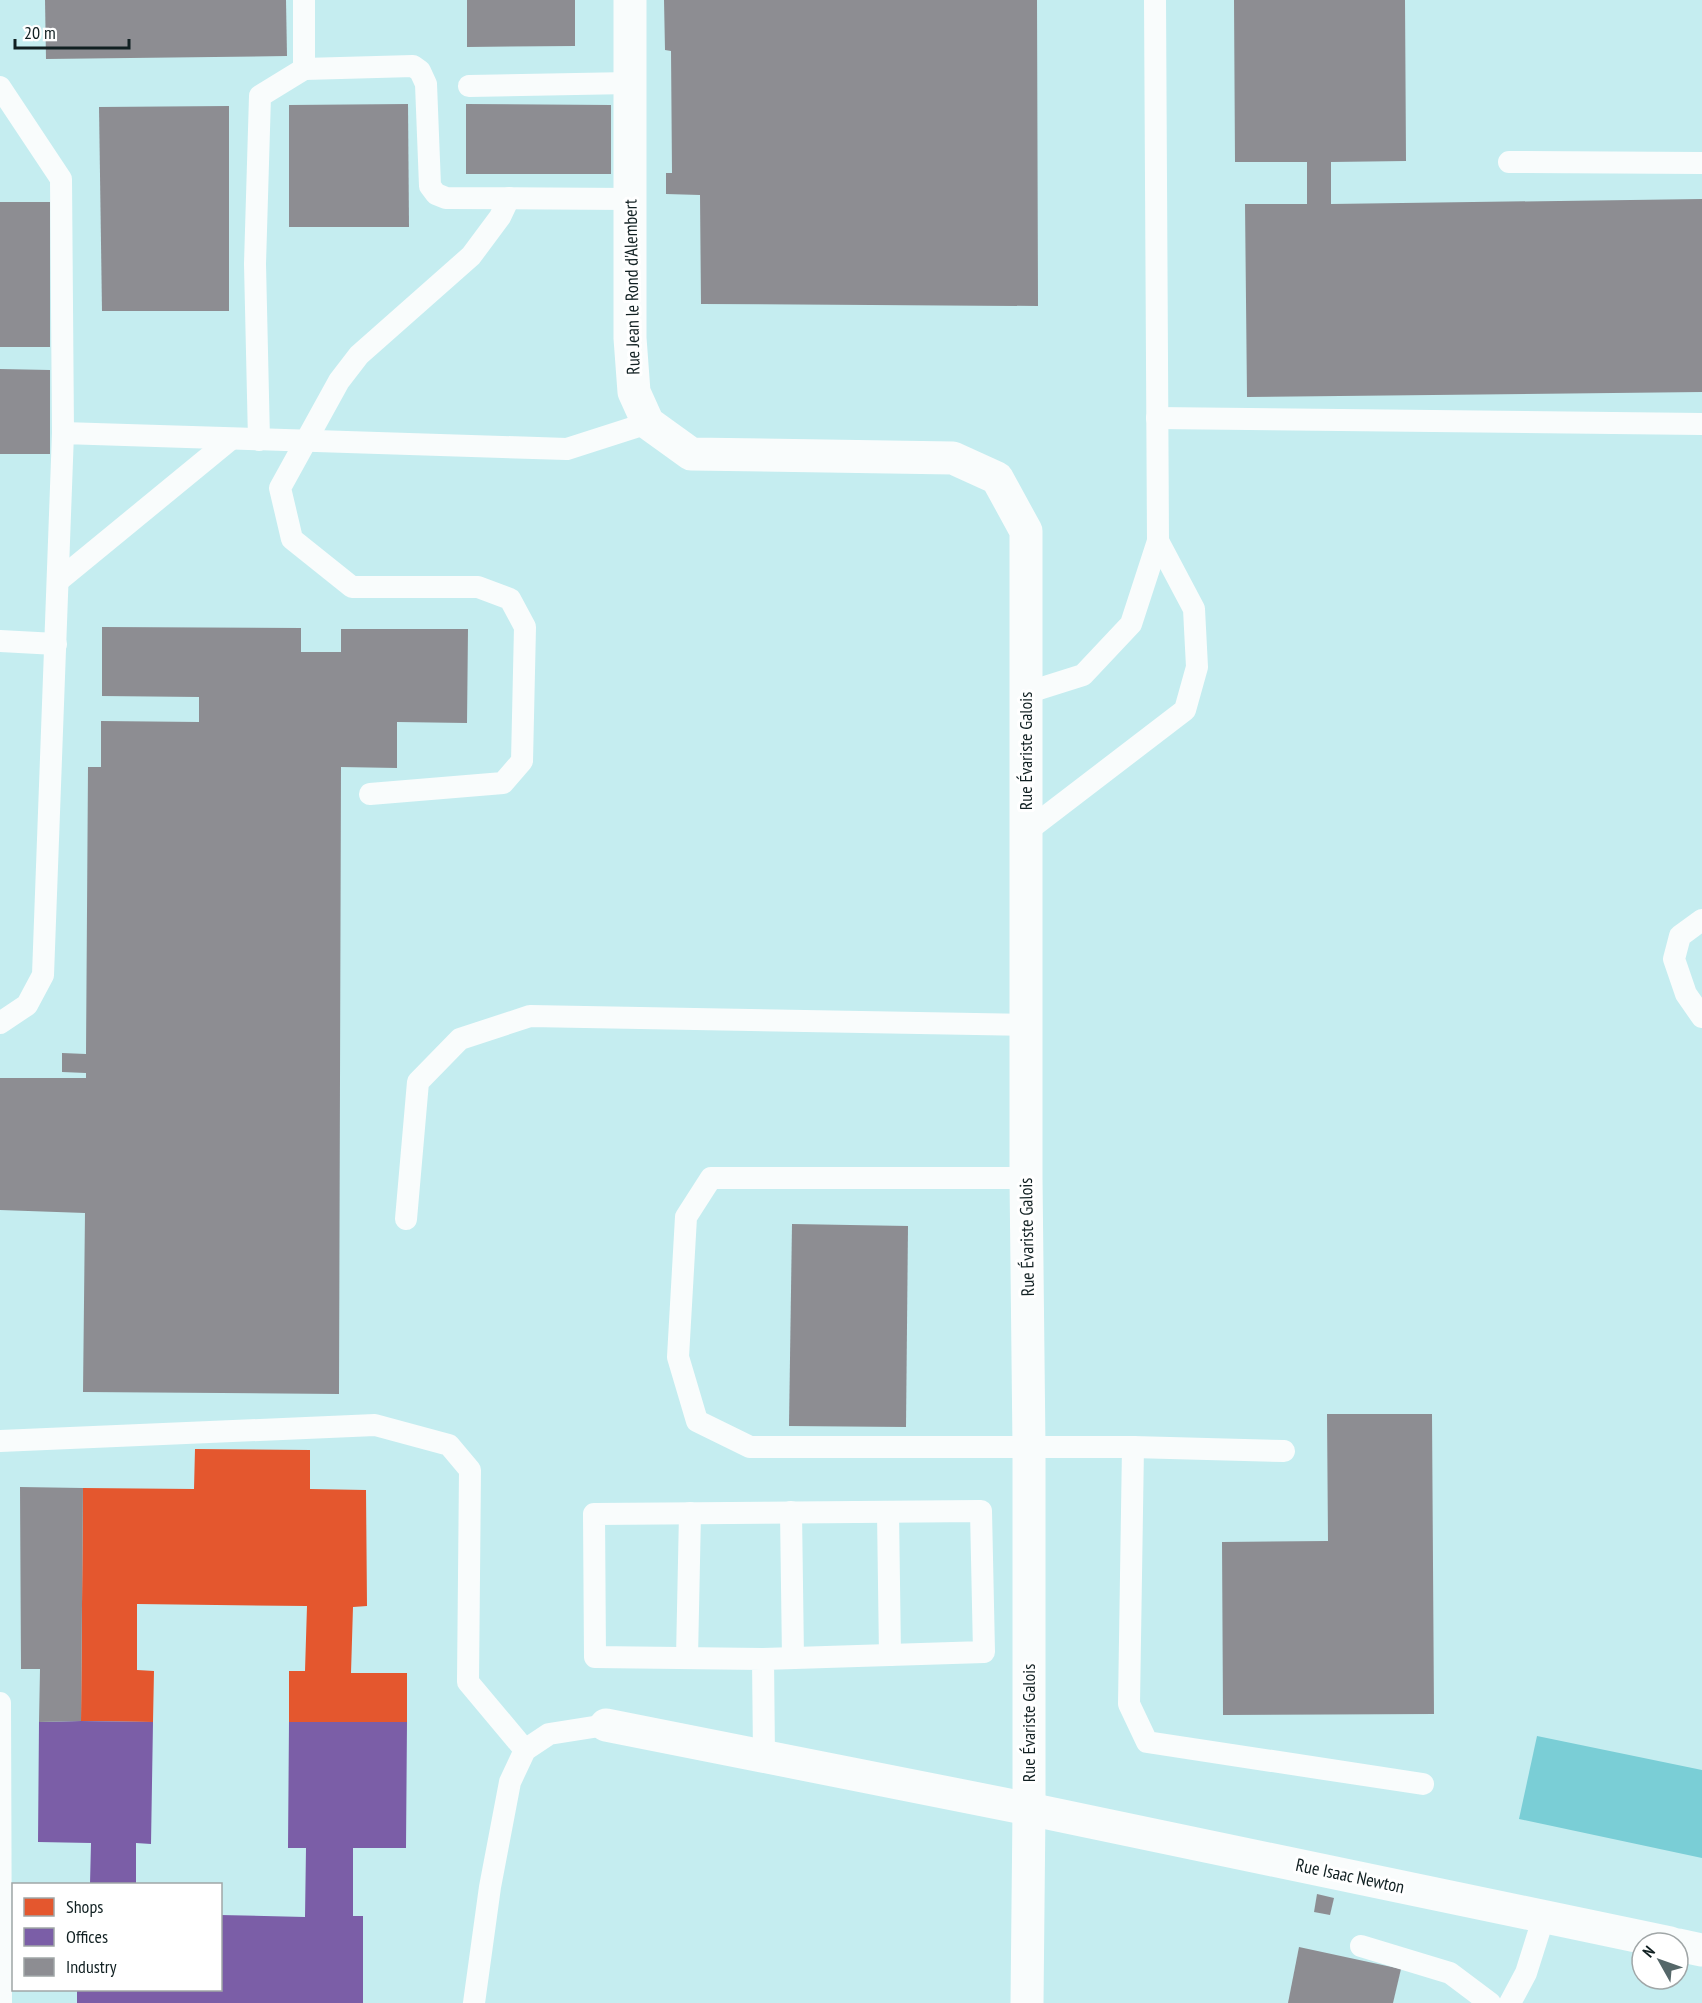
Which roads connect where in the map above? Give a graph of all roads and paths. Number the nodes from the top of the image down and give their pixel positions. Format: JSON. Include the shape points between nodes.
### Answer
{"nodes":[{"id":1,"x":304,"y":0,"type":"edge"},
{"id":2,"x":630,"y":0,"type":"edge"},
{"id":3,"x":1155,"y":0,"type":"edge"},
{"id":4,"x":304,"y":69,"type":"junction"},
{"id":5,"x":630,"y":82,"type":"junction"},
{"id":6,"x":469,"y":86,"type":"dead end"},
{"id":7,"x":0,"y":87,"type":"edge"},
{"id":8,"x":1509,"y":162,"type":"dead end"},
{"id":9,"x":1702,"y":164,"type":"edge"},
{"id":10,"x":509,"y":198,"type":"junction"},
{"id":11,"x":630,"y":199,"type":"junction"},
{"id":12,"x":1157,"y":418,"type":"junction"},
{"id":13,"x":648,"y":423,"type":"junction"},
{"id":14,"x":1702,"y":424,"type":"edge"},
{"id":15,"x":63,"y":433,"type":"junction"},
{"id":16,"x":231,"y":439,"type":"junction"},
{"id":17,"x":259,"y":440,"type":"junction"},
{"id":18,"x":304,"y":442,"type":"junction"},
{"id":19,"x":997,"y":478,"type":"joint"},
{"id":20,"x":1158,"y":541,"type":"junction"},
{"id":21,"x":58,"y":581,"type":"junction"},
{"id":22,"x":0,"y":641,"type":"edge"},
{"id":23,"x":56,"y":644,"type":"junction"},
{"id":24,"x":1026,"y":693,"type":"junction"},
{"id":25,"x":370,"y":794,"type":"dead end"},
{"id":26,"x":1027,"y":831,"type":"junction"},
{"id":27,"x":1702,"y":920,"type":"edge"},
{"id":28,"x":1702,"y":1017,"type":"edge"},
{"id":29,"x":0,"y":1023,"type":"edge"},
{"id":30,"x":1027,"y":1025,"type":"junction"},
{"id":31,"x":1026,"y":1178,"type":"junction"},
{"id":32,"x":406,"y":1219,"type":"dead end"},
{"id":33,"x":0,"y":1442,"type":"edge"},
{"id":34,"x":1133,"y":1446,"type":"junction"},
{"id":35,"x":1029,"y":1447,"type":"junction"},
{"id":36,"x":1284,"y":1451,"type":"dead end"},
{"id":37,"x":791,"y":1512,"type":"junction"},
{"id":38,"x":888,"y":1512,"type":"junction"},
{"id":39,"x":690,"y":1513,"type":"junction"},
{"id":40,"x":890,"y":1655,"type":"junction"},
{"id":41,"x":687,"y":1658,"type":"junction"},
{"id":42,"x":793,"y":1658,"type":"junction"},
{"id":43,"x":763,"y":1659,"type":"junction"},
{"id":44,"x":0,"y":1703,"type":"edge"},
{"id":45,"x":606,"y":1725,"type":"joint"},
{"id":46,"x":525,"y":1750,"type":"junction"},
{"id":47,"x":764,"y":1756,"type":"junction"},
{"id":48,"x":1423,"y":1784,"type":"dead end"},
{"id":49,"x":1029,"y":1809,"type":"junction"},
{"id":50,"x":1544,"y":1916,"type":"junction"},
{"id":51,"x":1630,"y":1934,"type":"edge"},
{"id":52,"x":1361,"y":1946,"type":"dead end"},
{"id":53,"x":1,"y":2003,"type":"edge"},
{"id":54,"x":474,"y":2003,"type":"edge"},
{"id":55,"x":1027,"y":2003,"type":"edge"},
{"id":56,"x":1490,"y":2003,"type":"edge"},
{"id":57,"x":1510,"y":2003,"type":"edge"}],
"edges":[{"from":1,"to":4,"type":"lane"},
{"from":2,"to":5,"type":"street","name":"Rue Jean le Rond d'Alembert"},
{"from":3,"to":12,"type":"lane"},
{"from":4,"to":10,"type":"lane","via":[[413,66],[426,84],[430,186],[446,198]]},
{"from":4,"to":17,"type":"lane","via":[[260,96],[255,264]]},
{"from":5,"to":6,"type":"lane"},
{"from":5,"to":11,"type":"street","name":"Rue Jean le Rond d'Alembert"},
{"from":7,"to":15,"type":"lane","via":[[61,179]]},
{"from":8,"to":9,"type":"lane"},
{"from":10,"to":11,"type":"lane"},
{"from":10,"to":18,"type":"lane","via":[[471,256],[359,355],[339,381]]},
{"from":11,"to":13,"type":"street","name":"Rue Jean le Rond d'Alembert","via":[[633,381]]},
{"from":12,"to":14,"type":"lane"},
{"from":12,"to":20,"type":"lane"},
{"from":13,"to":18,"type":"lane","via":[[567,449]]},
{"from":13,"to":19,"type":"street","name":"Rue Jean le Rond d'Alembert","via":[[690,454],[953,458]]},
{"from":15,"to":16,"type":"lane"},
{"from":15,"to":21,"type":"lane"},
{"from":16,"to":17,"type":"lane"},
{"from":16,"to":21,"type":"lane"},
{"from":17,"to":18,"type":"lane"},
{"from":18,"to":25,"type":"lane","via":[[280,488],[292,539],[352,587],[478,588],[510,600],[525,627],[522,761],[503,783]]},
{"from":19,"to":24,"type":"street","name":"Rue Évariste Galois","via":[[1026,531]]},
{"from":20,"to":24,"type":"lane","via":[[1131,624],[1083,675]]},
{"from":20,"to":26,"type":"lane","via":[[1194,609],[1197,667],[1185,710]]},
{"from":21,"to":23,"type":"lane"},
{"from":22,"to":23,"type":"lane"},
{"from":23,"to":29,"type":"lane","via":[[43,975],[27,1005]]},
{"from":24,"to":26,"type":"street","name":"Rue Évariste Galois"},
{"from":26,"to":30,"type":"street","name":"Rue Évariste Galois"},
{"from":27,"to":28,"type":"lane","via":[[1680,936],[1674,959],[1686,994]]},
{"from":30,"to":31,"type":"street","name":"Rue Évariste Galois"},
{"from":30,"to":32,"type":"lane","via":[[530,1016],[460,1039],[418,1082]]},
{"from":31,"to":35,"type":"street","name":"Rue Évariste Galois"},
{"from":31,"to":35,"type":"lane","via":[[711,1178],[686,1218],[678,1357],[698,1421],[750,1447]]},
{"from":33,"to":46,"type":"lane","via":[[375,1425],[449,1444],[470,1470],[468,1682]]},
{"from":34,"to":35,"type":"lane"},
{"from":34,"to":36,"type":"lane"},
{"from":34,"to":48,"type":"lane","via":[[1129,1704],[1148,1742]]},
{"from":35,"to":49,"type":"street","name":"Rue Évariste Galois"},
{"from":37,"to":38,"type":"lane"},
{"from":37,"to":39,"type":"lane"},
{"from":37,"to":42,"type":"lane"},
{"from":38,"to":40,"type":"lane"},
{"from":38,"to":40,"type":"lane","via":[[981,1511],[984,1628],[984,1652]]},
{"from":39,"to":41,"type":"lane"},
{"from":39,"to":41,"type":"lane","via":[[594,1514],[595,1657]]},
{"from":40,"to":42,"type":"lane"},
{"from":41,"to":43,"type":"lane"},
{"from":42,"to":43,"type":"lane"},
{"from":43,"to":47,"type":"lane"},
{"from":44,"to":53,"type":"lane"},
{"from":45,"to":46,"type":"lane","via":[[549,1734]]},
{"from":45,"to":47,"type":"street","name":"Rue Isaac Newton"},
{"from":46,"to":54,"type":"lane","via":[[510,1782]]},
{"from":47,"to":49,"type":"street","name":"Rue Isaac Newton"},
{"from":49,"to":50,"type":"street","name":"Rue Isaac Newton"},
{"from":49,"to":55,"type":"street","name":"Rue Évariste Galois"},
{"from":50,"to":51,"type":"street","name":"Rue Isaac Newton"},
{"from":50,"to":57,"type":"lane","via":[[1526,1973]]},
{"from":52,"to":56,"type":"lane","via":[[1450,1973]]}]}
